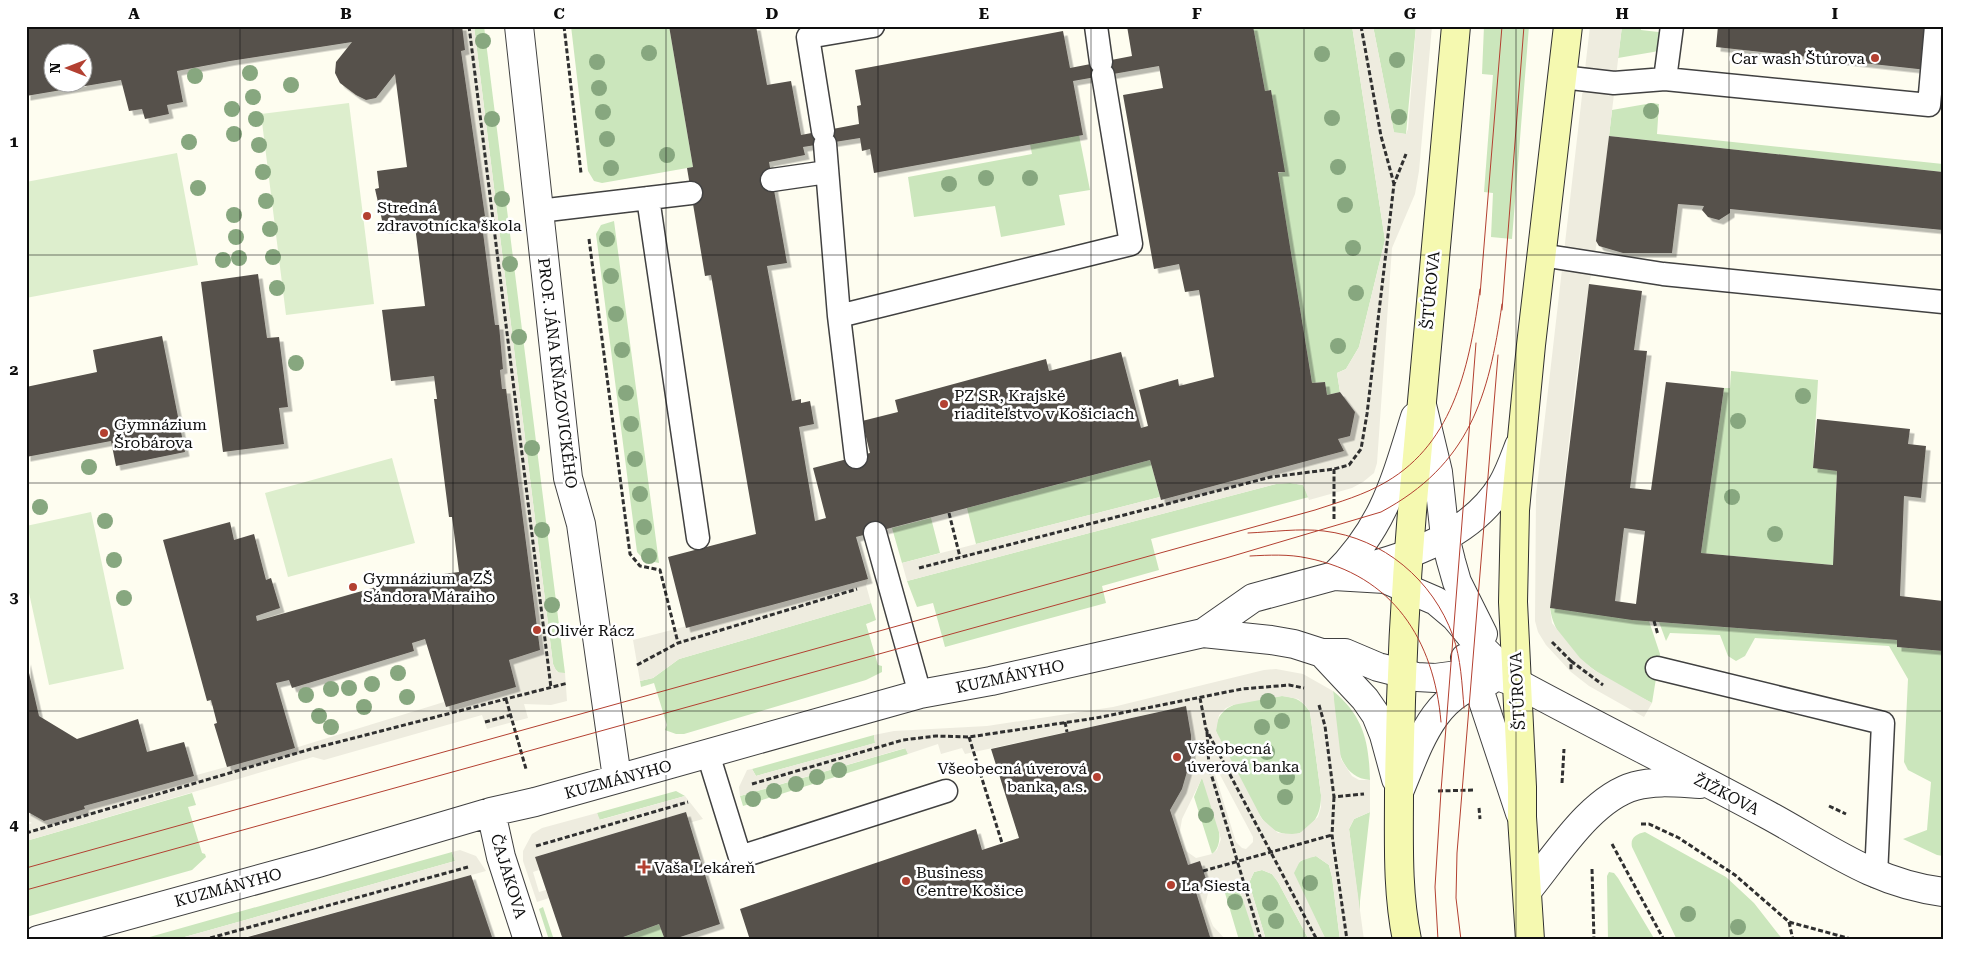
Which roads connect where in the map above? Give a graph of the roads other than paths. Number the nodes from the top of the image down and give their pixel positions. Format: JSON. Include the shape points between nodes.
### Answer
{"nodes":[{"id":1,"x":519,"y":26,"type":"edge"},
{"id":2,"x":873,"y":26,"type":"edge"},
{"id":3,"x":1096,"y":26,"type":"edge"},
{"id":4,"x":1456,"y":26,"type":"edge"},
{"id":5,"x":1568,"y":26,"type":"edge"},
{"id":6,"x":1672,"y":26,"type":"edge"},
{"id":7,"x":1936,"y":26,"type":"edge"},
{"id":8,"x":1562,"y":77,"type":"junction"},
{"id":9,"x":1665,"y":79,"type":"junction"},
{"id":10,"x":827,"y":172,"type":"junction"},
{"id":11,"x":772,"y":180,"type":"dead end"},
{"id":12,"x":691,"y":193,"type":"dead end"},
{"id":13,"x":648,"y":198,"type":"junction"},
{"id":14,"x":539,"y":211,"type":"junction"},
{"id":15,"x":1541,"y":255,"type":"junction"},
{"id":16,"x":1943,"y":302,"type":"edge"},
{"id":17,"x":839,"y":316,"type":"junction"},
{"id":18,"x":1421,"y":399,"type":"junction"},
{"id":19,"x":1521,"y":442,"type":"junction"},
{"id":20,"x":856,"y":457,"type":"dead end"},
{"id":21,"x":875,"y":532,"type":"dead end"},
{"id":22,"x":1445,"y":537,"type":"junction"},
{"id":23,"x":698,"y":538,"type":"dead end"},
{"id":24,"x":1408,"y":554,"type":"junction"},
{"id":25,"x":1334,"y":576,"type":"junction"},
{"id":26,"x":1406,"y":586,"type":"junction"},
{"id":27,"x":1203,"y":633,"type":"junction"},
{"id":28,"x":1322,"y":653,"type":"junction"},
{"id":29,"x":1656,"y":668,"type":"dead end"},
{"id":30,"x":1401,"y":674,"type":"junction"},
{"id":31,"x":1475,"y":678,"type":"junction"},
{"id":32,"x":1517,"y":683,"type":"junction"},
{"id":33,"x":920,"y":694,"type":"junction"},
{"id":34,"x":708,"y":754,"type":"junction"},
{"id":35,"x":617,"y":778,"type":"junction"},
{"id":36,"x":1710,"y":785,"type":"junction"},
{"id":37,"x":1516,"y":787,"type":"junction"},
{"id":38,"x":946,"y":790,"type":"dead end"},
{"id":39,"x":1399,"y":792,"type":"junction"},
{"id":40,"x":491,"y":812,"type":"junction"},
{"id":41,"x":1876,"y":876,"type":"junction"},
{"id":42,"x":1527,"y":891,"type":"junction"},
{"id":43,"x":1936,"y":893,"type":"edge"},
{"id":44,"x":38,"y":940,"type":"edge"},
{"id":45,"x":528,"y":940,"type":"edge"},
{"id":46,"x":1407,"y":940,"type":"edge"},
{"id":47,"x":1530,"y":940,"type":"edge"}],
"edges":[{"from":1,"to":14,"type":"street","name":"PROF. JÁNA KŇAZOVICKÉHO"},
{"from":2,"to":10,"type":"lane","via":[[808,37]]},
{"from":3,"to":17,"type":"lane","via":[[1131,244]]},
{"from":4,"to":18,"type":"street","name":"ŠTÚROVA"},
{"from":5,"to":8,"type":"street","name":"ŠTÚROVA"},
{"from":6,"to":9,"type":"lane"},
{"from":7,"to":9,"type":"lane","via":[[1929,105]]},
{"from":8,"to":9,"type":"lane","via":[[1614,83]]},
{"from":8,"to":15,"type":"street","name":"ŠTÚROVA"},
{"from":10,"to":11,"type":"lane"},
{"from":10,"to":17,"type":"lane"},
{"from":12,"to":13,"type":"lane"},
{"from":13,"to":14,"type":"lane"},
{"from":13,"to":23,"type":"lane"},
{"from":14,"to":35,"type":"street","name":"PROF. JÁNA KŇAZOVICKÉHO","via":[[568,478],[582,524]]},
{"from":15,"to":16,"type":"lane","via":[[1663,274]]},
{"from":15,"to":19,"type":"street","name":"ŠTÚROVA"},
{"from":17,"to":20,"type":"lane"},
{"from":18,"to":22,"type":"street","via":[[1438,472]]},
{"from":18,"to":24,"type":"street","name":"ŠTÚROVA"},
{"from":18,"to":25,"type":"street","via":[[1392,492],[1365,541]]},
{"from":19,"to":22,"type":"street","name":"ŠTÚROVA","via":[[1502,485],[1486,506]]},
{"from":19,"to":32,"type":"street","name":"ŠTÚROVA","via":[[1513,602]]},
{"from":21,"to":33,"type":"lane"},
{"from":22,"to":24,"type":"street","name":"ŠTÚROVA"},
{"from":22,"to":32,"type":"street","via":[[1457,582],[1477,624]]},
{"from":24,"to":25,"type":"street","name":"ŠTÚROVA"},
{"from":24,"to":26,"type":"street","name":"ŠTÚROVA"},
{"from":25,"to":26,"type":"street","name":"KUZMÁNYHO","via":[[1385,579]]},
{"from":25,"to":27,"type":"street","name":"KUZMÁNYHO","via":[[1254,598]]},
{"from":26,"to":30,"type":"street","name":"ŠTÚROVA"},
{"from":26,"to":31,"type":"street","via":[[1442,621]]},
{"from":26,"to":32,"type":"street","via":[[1442,606]]},
{"from":27,"to":28,"type":"street","name":"KUZMÁNYHO","via":[[1271,640]]},
{"from":27,"to":33,"type":"street","name":"KUZMÁNYHO"},
{"from":28,"to":30,"type":"street","via":[[1345,653]]},
{"from":28,"to":39,"type":"street","name":"KUZMÁNYHO","via":[[1376,715]]},
{"from":29,"to":41,"type":"lane","via":[[1883,723]]},
{"from":30,"to":31,"type":"street"},
{"from":30,"to":39,"type":"street","name":"ŠTÚROVA"},
{"from":31,"to":32,"type":"street"},
{"from":31,"to":37,"type":"street"},
{"from":31,"to":39,"type":"street","via":[[1433,717]]},
{"from":32,"to":36,"type":"street","name":"ŽIŽKOVA"},
{"from":32,"to":37,"type":"street","name":"ŠTÚROVA"},
{"from":33,"to":34,"type":"street","name":"KUZMÁNYHO"},
{"from":34,"to":35,"type":"street","name":"KUZMÁNYHO"},
{"from":34,"to":38,"type":"lane","via":[[740,857]]},
{"from":35,"to":40,"type":"street","name":"KUZMÁNYHO"},
{"from":36,"to":41,"type":"street","name":"ŽIŽKOVA"},
{"from":36,"to":42,"type":"street","via":[[1674,782],[1636,786],[1610,797],[1590,813]]},
{"from":37,"to":42,"type":"street","name":"ŠTÚROVA","via":[[1522,817]]},
{"from":39,"to":46,"type":"street","name":"ŠTÚROVA","via":[[1399,869]]},
{"from":40,"to":44,"type":"street","name":"KUZMÁNYHO"},
{"from":40,"to":45,"type":"street","name":"ČAJAKOVA","via":[[501,857]]},
{"from":41,"to":43,"type":"street","name":"ŽIŽKOVA"},
{"from":42,"to":47,"type":"street","name":"ŠTÚROVA"}]}
